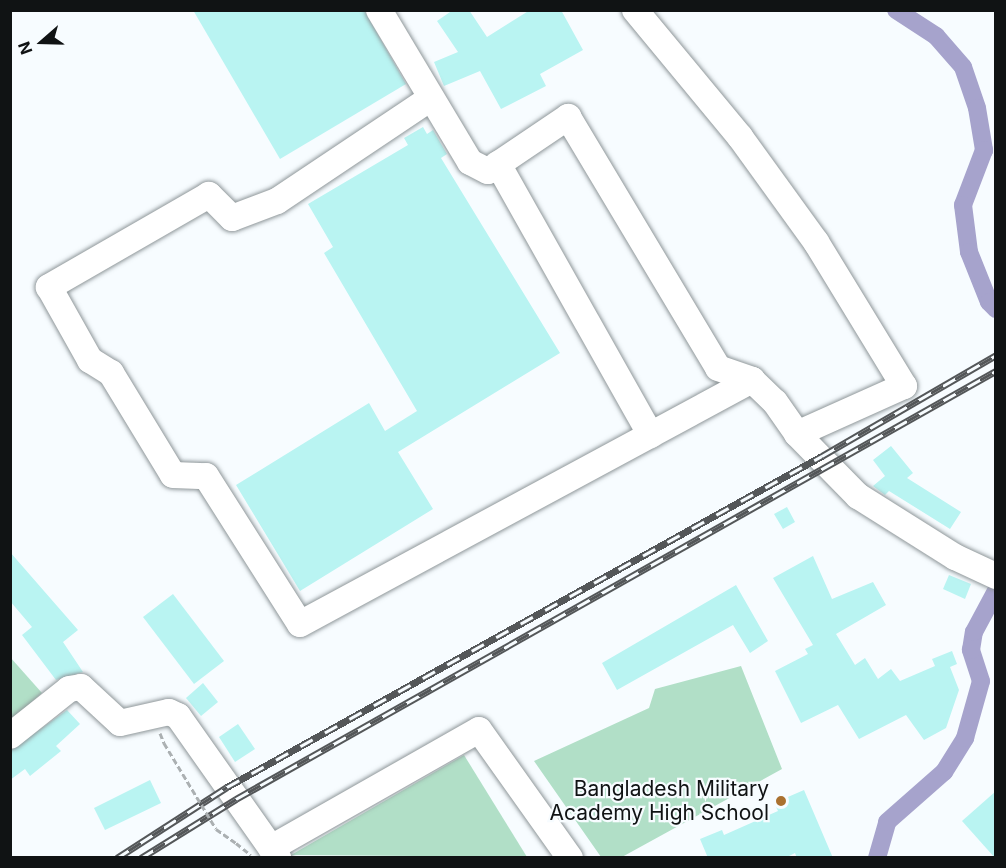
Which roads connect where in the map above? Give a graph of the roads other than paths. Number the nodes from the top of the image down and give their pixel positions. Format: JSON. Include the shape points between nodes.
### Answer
{"nodes":[{"id":1,"x":379,"y":10,"type":"edge"},
{"id":2,"x":635,"y":10,"type":"edge"},
{"id":3,"x":431,"y":98,"type":"junction"},
{"id":4,"x":498,"y":164,"type":"junction"},
{"id":5,"x":752,"y":380,"type":"junction"},
{"id":6,"x":797,"y":434,"type":"junction"},
{"id":7,"x":651,"y":435,"type":"junction"},
{"id":8,"x":996,"y":576,"type":"edge"},
{"id":9,"x":10,"y":736,"type":"edge"},
{"id":10,"x":274,"y":853,"type":"edge"},
{"id":11,"x":570,"y":858,"type":"edge"}],
"edges":[{"from":1,"to":3,"type":"street"},
{"from":2,"to":6,"type":"street","via":[[740,137],[816,242],[904,386]]},
{"from":3,"to":4,"type":"street","via":[[470,162],[488,171]]},
{"from":3,"to":7,"type":"street","via":[[277,201],[232,218],[209,195],[49,287],[90,360],[111,373],[173,475],[206,476],[300,624]]},
{"from":4,"to":5,"type":"street","via":[[568,117],[718,368]]},
{"from":4,"to":7,"type":"street"},
{"from":5,"to":6,"type":"street","via":[[775,402]]},
{"from":5,"to":7,"type":"street"},
{"from":6,"to":8,"type":"street","via":[[858,496],[955,557]]},
{"from":9,"to":10,"type":"street","via":[[69,689],[81,687],[120,723],[169,712],[178,716]]},
{"from":10,"to":11,"type":"street","via":[[479,730]]}]}
